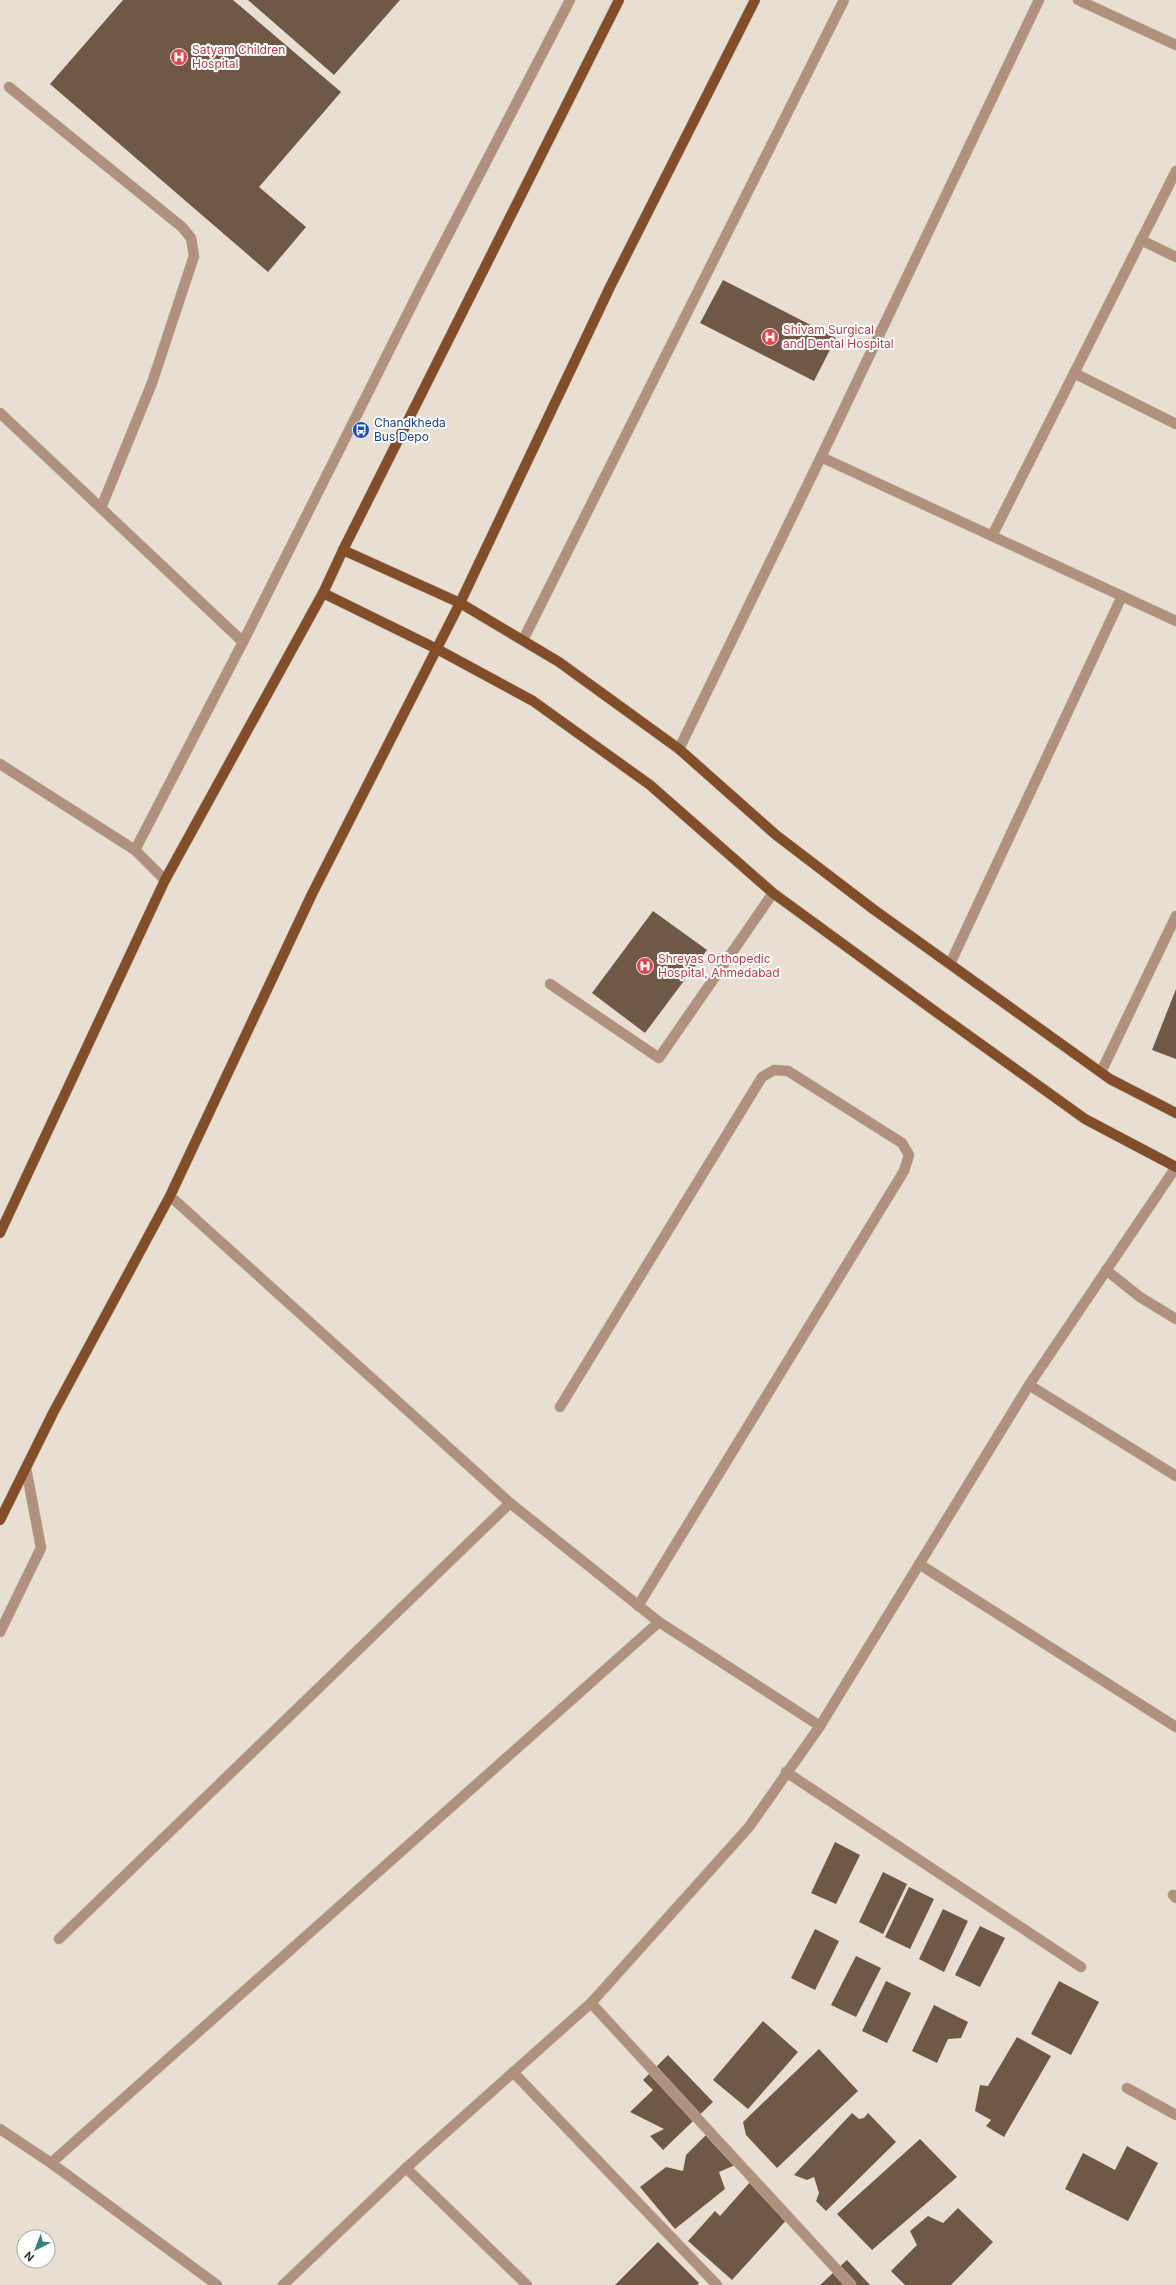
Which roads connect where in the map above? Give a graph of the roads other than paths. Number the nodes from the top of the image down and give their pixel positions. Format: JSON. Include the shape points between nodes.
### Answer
{"nodes":[{"id":1,"x":570,"y":0,"type":"edge"},
{"id":2,"x":619,"y":0,"type":"edge"},
{"id":3,"x":755,"y":0,"type":"edge"},
{"id":4,"x":844,"y":0,"type":"edge"},
{"id":5,"x":1039,"y":0,"type":"edge"},
{"id":6,"x":1078,"y":0,"type":"edge"},
{"id":7,"x":1176,"y":45,"type":"edge"},
{"id":8,"x":8,"y":87,"type":"dead end"},
{"id":9,"x":1176,"y":171,"type":"edge"},
{"id":10,"x":1141,"y":240,"type":"junction"},
{"id":11,"x":1176,"y":257,"type":"edge"},
{"id":12,"x":1074,"y":373,"type":"junction"},
{"id":13,"x":0,"y":413,"type":"edge"},
{"id":14,"x":1176,"y":424,"type":"edge"},
{"id":15,"x":821,"y":457,"type":"junction"},
{"id":16,"x":101,"y":508,"type":"junction"},
{"id":17,"x":992,"y":536,"type":"junction"},
{"id":18,"x":343,"y":550,"type":"junction"},
{"id":19,"x":323,"y":593,"type":"junction"},
{"id":20,"x":1122,"y":596,"type":"junction"},
{"id":21,"x":460,"y":603,"type":"junction"},
{"id":22,"x":1176,"y":621,"type":"edge"},
{"id":23,"x":523,"y":640,"type":"junction"},
{"id":24,"x":243,"y":642,"type":"junction"},
{"id":25,"x":437,"y":649,"type":"junction"},
{"id":26,"x":679,"y":749,"type":"junction"},
{"id":27,"x":0,"y":764,"type":"edge"},
{"id":28,"x":135,"y":850,"type":"junction"},
{"id":29,"x":165,"y":880,"type":"junction"},
{"id":30,"x":773,"y":893,"type":"junction"},
{"id":31,"x":1176,"y":916,"type":"edge"},
{"id":32,"x":950,"y":964,"type":"junction"},
{"id":33,"x":550,"y":984,"type":"dead end"},
{"id":34,"x":1100,"y":1072,"type":"junction"},
{"id":35,"x":1176,"y":1113,"type":"edge"},
{"id":36,"x":1176,"y":1167,"type":"edge"},
{"id":37,"x":170,"y":1196,"type":"junction"},
{"id":38,"x":0,"y":1233,"type":"edge"},
{"id":39,"x":1106,"y":1270,"type":"junction"},
{"id":40,"x":1176,"y":1320,"type":"edge"},
{"id":41,"x":1029,"y":1384,"type":"junction"},
{"id":42,"x":560,"y":1407,"type":"dead end"},
{"id":43,"x":26,"y":1468,"type":"junction"},
{"id":44,"x":1176,"y":1476,"type":"edge"},
{"id":45,"x":510,"y":1503,"type":"junction"},
{"id":46,"x":0,"y":1520,"type":"edge"},
{"id":47,"x":919,"y":1564,"type":"junction"},
{"id":48,"x":638,"y":1606,"type":"junction"},
{"id":49,"x":660,"y":1622,"type":"junction"},
{"id":50,"x":0,"y":1632,"type":"edge"},
{"id":51,"x":820,"y":1726,"type":"junction"},
{"id":52,"x":1176,"y":1727,"type":"edge"},
{"id":53,"x":786,"y":1772,"type":"junction"},
{"id":54,"x":59,"y":1939,"type":"dead end"},
{"id":55,"x":1081,"y":1967,"type":"dead end"},
{"id":56,"x":591,"y":2003,"type":"junction"},
{"id":57,"x":513,"y":2072,"type":"junction"},
{"id":58,"x":1127,"y":2088,"type":"dead end"},
{"id":59,"x":1176,"y":2115,"type":"edge"},
{"id":60,"x":0,"y":2130,"type":"edge"},
{"id":61,"x":51,"y":2163,"type":"junction"},
{"id":62,"x":406,"y":2168,"type":"junction"},
{"id":63,"x":217,"y":2285,"type":"edge"},
{"id":64,"x":283,"y":2285,"type":"edge"},
{"id":65,"x":528,"y":2285,"type":"edge"},
{"id":66,"x":717,"y":2285,"type":"edge"},
{"id":67,"x":852,"y":2285,"type":"edge"}],
"edges":[{"from":1,"to":24,"type":"street","via":[[421,287]]},
{"from":2,"to":18,"type":"main road"},
{"from":3,"to":21,"type":"main road","via":[[610,287]]},
{"from":4,"to":23,"type":"street"},
{"from":5,"to":15,"type":"street"},
{"from":6,"to":7,"type":"street"},
{"from":8,"to":16,"type":"street","via":[[182,227],[191,238],[194,256],[157,368]]},
{"from":9,"to":10,"type":"street"},
{"from":10,"to":11,"type":"street"},
{"from":10,"to":12,"type":"street"},
{"from":12,"to":14,"type":"street"},
{"from":12,"to":17,"type":"street"},
{"from":13,"to":16,"type":"street"},
{"from":15,"to":17,"type":"street"},
{"from":15,"to":26,"type":"street"},
{"from":16,"to":24,"type":"street"},
{"from":17,"to":20,"type":"street"},
{"from":18,"to":19,"type":"main road"},
{"from":18,"to":21,"type":"main road"},
{"from":19,"to":25,"type":"main road"},
{"from":19,"to":29,"type":"main road"},
{"from":20,"to":22,"type":"street"},
{"from":20,"to":32,"type":"street"},
{"from":21,"to":23,"type":"main road"},
{"from":21,"to":25,"type":"main road"},
{"from":23,"to":26,"type":"main road","via":[[559,662]]},
{"from":24,"to":28,"type":"street"},
{"from":25,"to":30,"type":"main road","via":[[533,701],[650,785]]},
{"from":25,"to":37,"type":"main road","via":[[312,894]]},
{"from":26,"to":32,"type":"main road","via":[[776,835]]},
{"from":27,"to":28,"type":"street"},
{"from":28,"to":29,"type":"street"},
{"from":29,"to":38,"type":"main road"},
{"from":30,"to":33,"type":"street","via":[[659,1058]]},
{"from":30,"to":36,"type":"main road","via":[[1085,1119]]},
{"from":31,"to":34,"type":"street"},
{"from":32,"to":34,"type":"main road"},
{"from":34,"to":35,"type":"main road"},
{"from":36,"to":39,"type":"street"},
{"from":37,"to":43,"type":"main road"},
{"from":37,"to":45,"type":"street"},
{"from":39,"to":40,"type":"street","via":[[1140,1297]]},
{"from":39,"to":41,"type":"street"},
{"from":41,"to":44,"type":"street"},
{"from":41,"to":47,"type":"street"},
{"from":42,"to":48,"type":"street","via":[[762,1076],[774,1070],[788,1071],[902,1143],[909,1155],[904,1171]]},
{"from":43,"to":46,"type":"main road"},
{"from":43,"to":50,"type":"street","via":[[41,1548]]},
{"from":45,"to":48,"type":"street"},
{"from":45,"to":54,"type":"street"},
{"from":47,"to":51,"type":"street"},
{"from":47,"to":52,"type":"street"},
{"from":48,"to":49,"type":"street"},
{"from":49,"to":51,"type":"street"},
{"from":49,"to":61,"type":"street"},
{"from":51,"to":53,"type":"street"},
{"from":53,"to":55,"type":"street"},
{"from":53,"to":56,"type":"street","via":[[749,1827]]},
{"from":56,"to":57,"type":"street"},
{"from":56,"to":67,"type":"street"},
{"from":57,"to":62,"type":"street"},
{"from":57,"to":66,"type":"street"},
{"from":58,"to":59,"type":"street"},
{"from":60,"to":61,"type":"street"},
{"from":61,"to":63,"type":"street"},
{"from":62,"to":64,"type":"street"},
{"from":62,"to":65,"type":"street"}]}
